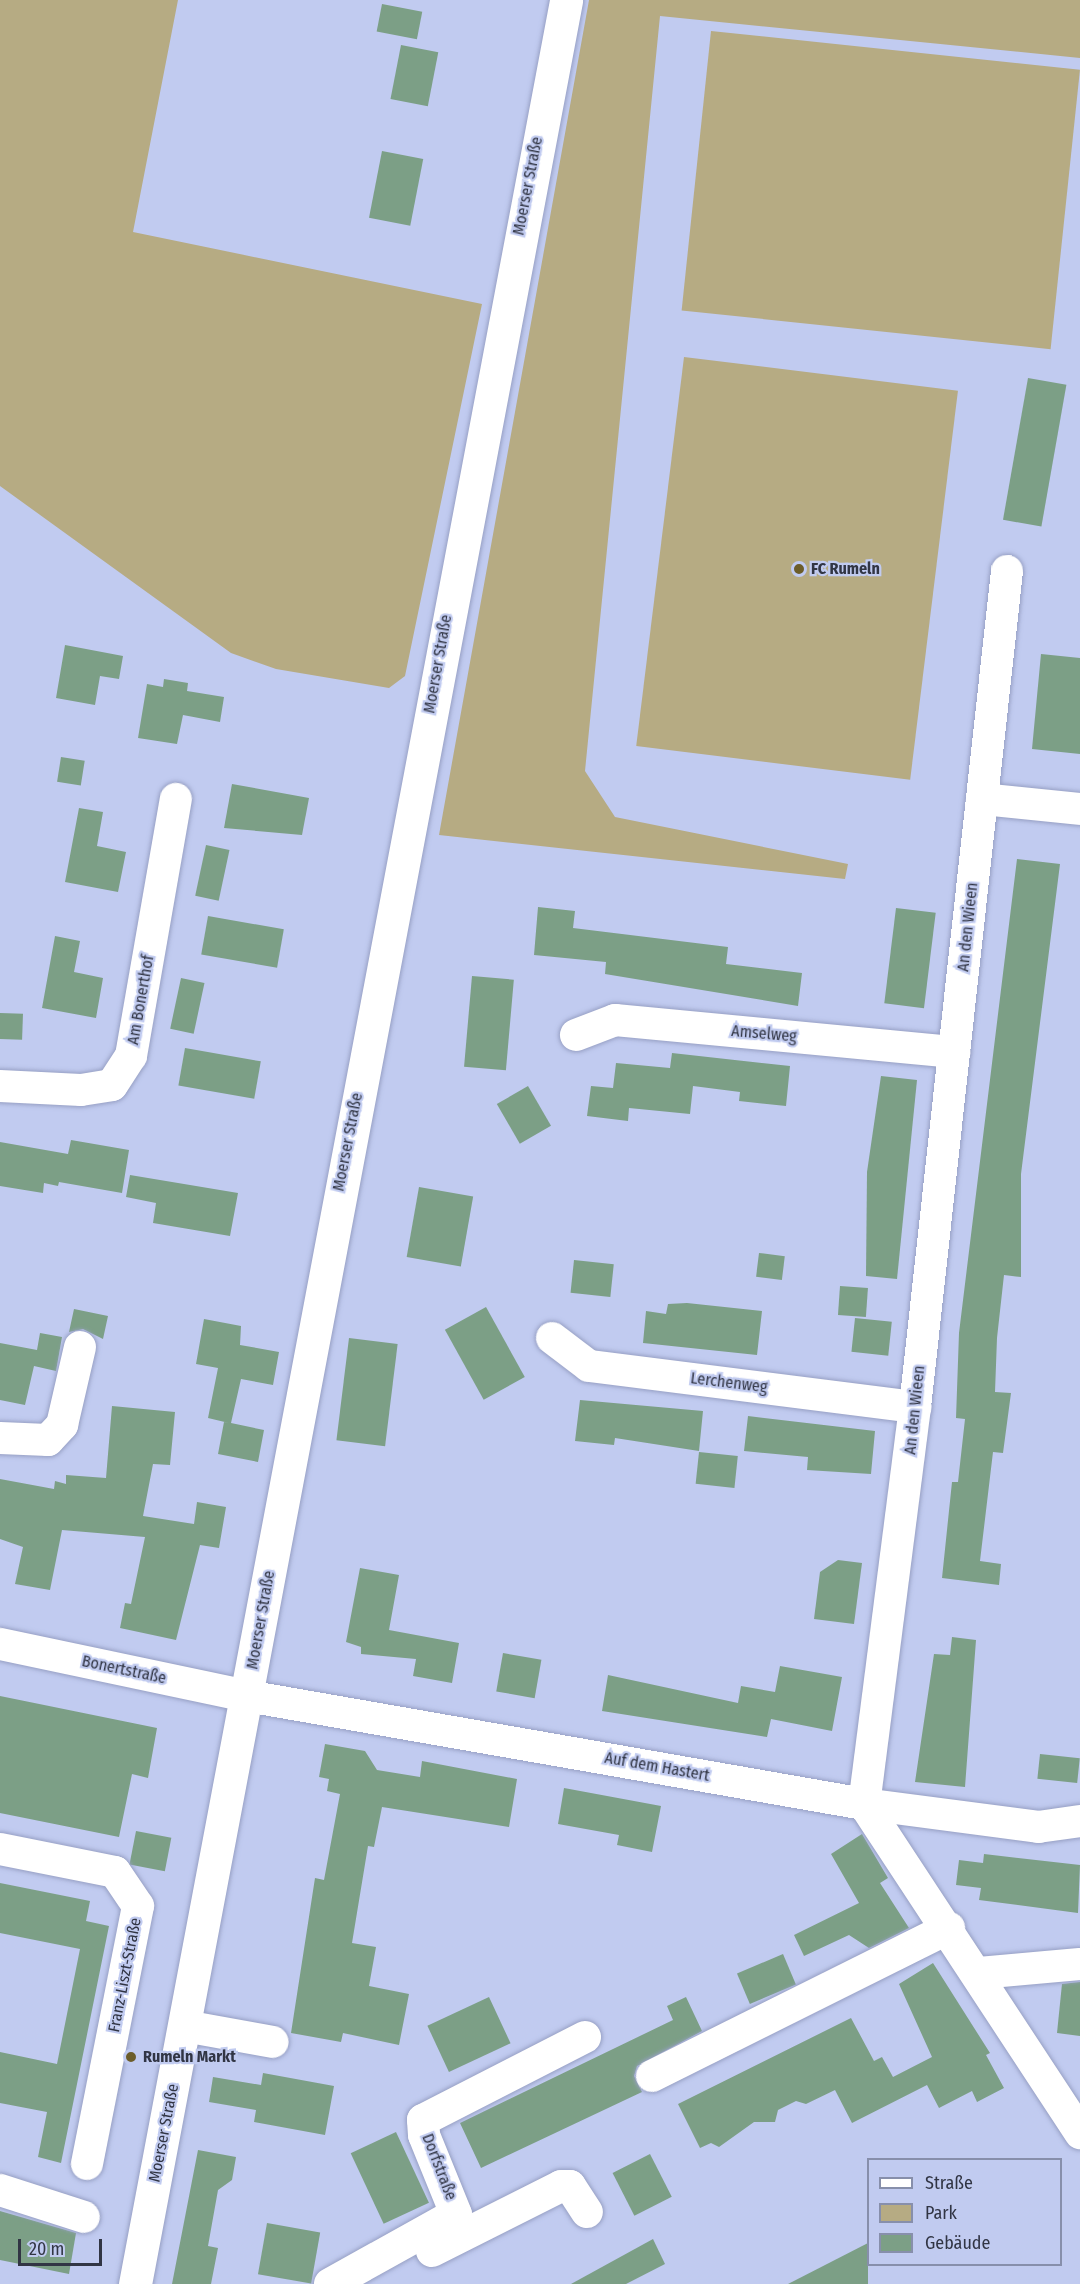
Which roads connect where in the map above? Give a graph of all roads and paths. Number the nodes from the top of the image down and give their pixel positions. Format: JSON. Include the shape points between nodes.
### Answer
{"nodes":[{"id":1,"x":566,"y":0,"type":"edge"},
{"id":2,"x":1007,"y":571,"type":"dead end"},
{"id":3,"x":176,"y":799,"type":"dead end"},
{"id":4,"x":982,"y":799,"type":"junction"},
{"id":5,"x":1080,"y":809,"type":"edge"},
{"id":6,"x":576,"y":1035,"type":"dead end"},
{"id":7,"x":954,"y":1052,"type":"junction"},
{"id":8,"x":0,"y":1086,"type":"edge"},
{"id":9,"x":552,"y":1338,"type":"dead end"},
{"id":10,"x":80,"y":1347,"type":"dead end"},
{"id":11,"x":915,"y":1407,"type":"junction"},
{"id":12,"x":0,"y":1438,"type":"edge"},
{"id":13,"x":0,"y":1644,"type":"edge"},
{"id":14,"x":247,"y":1695,"type":"junction"},
{"id":15,"x":864,"y":1804,"type":"junction"},
{"id":16,"x":1080,"y":1821,"type":"edge"},
{"id":17,"x":0,"y":1849,"type":"edge"},
{"id":18,"x":949,"y":1929,"type":"junction"},
{"id":19,"x":1080,"y":1964,"type":"edge"},
{"id":20,"x":979,"y":1973,"type":"junction"},
{"id":21,"x":185,"y":2026,"type":"junction"},
{"id":22,"x":585,"y":2037,"type":"dead end"},
{"id":23,"x":273,"y":2042,"type":"dead end"},
{"id":24,"x":652,"y":2076,"type":"dead end"},
{"id":25,"x":1080,"y":2133,"type":"edge"},
{"id":26,"x":87,"y":2164,"type":"dead end"},
{"id":27,"x":0,"y":2190,"type":"edge"},
{"id":28,"x":587,"y":2212,"type":"dead end"},
{"id":29,"x":84,"y":2217,"type":"dead end"},
{"id":30,"x":135,"y":2284,"type":"edge"},
{"id":31,"x":330,"y":2284,"type":"edge"},
{"id":32,"x":367,"y":2284,"type":"edge"}],
"edges":[{"from":1,"to":14,"type":"main road","name":"Moerser Straße","via":[[501,320]]},
{"from":2,"to":4,"type":"street","name":"An den Wieen"},
{"from":3,"to":8,"type":"street","name":"Am Bonerthof","via":[[131,1056],[112,1085],[81,1090]]},
{"from":4,"to":5,"type":"street"},
{"from":4,"to":7,"type":"street","name":"An den Wieen"},
{"from":6,"to":7,"type":"street","name":"Amselweg","via":[[615,1020]]},
{"from":7,"to":11,"type":"street","name":"An den Wieen"},
{"from":9,"to":11,"type":"street","name":"Lerchenweg","via":[[589,1366]]},
{"from":10,"to":12,"type":"street","via":[[62,1425],[48,1440]]},
{"from":11,"to":15,"type":"street","name":"An den Wieen"},
{"from":13,"to":14,"type":"street","name":"Bonertstraße"},
{"from":14,"to":15,"type":"street","name":"Auf dem Hastert"},
{"from":14,"to":21,"type":"main road","name":"Moerser Straße"},
{"from":15,"to":16,"type":"street","via":[[1038,1827]]},
{"from":15,"to":18,"type":"street"},
{"from":17,"to":26,"type":"street","name":"Franz-Liszt-Straße","via":[[115,1872],[138,1906]]},
{"from":18,"to":20,"type":"street"},
{"from":18,"to":24,"type":"street"},
{"from":19,"to":20,"type":"street"},
{"from":20,"to":25,"type":"street"},
{"from":21,"to":23,"type":"street"},
{"from":21,"to":30,"type":"main road","name":"Moerser Straße"},
{"from":22,"to":31,"type":"street","name":"Dorfstraße","via":[[423,2120],[424,2135],[456,2214]]},
{"from":27,"to":29,"type":"street"},
{"from":28,"to":32,"type":"street","via":[[570,2186],[552,2188]]}]}
